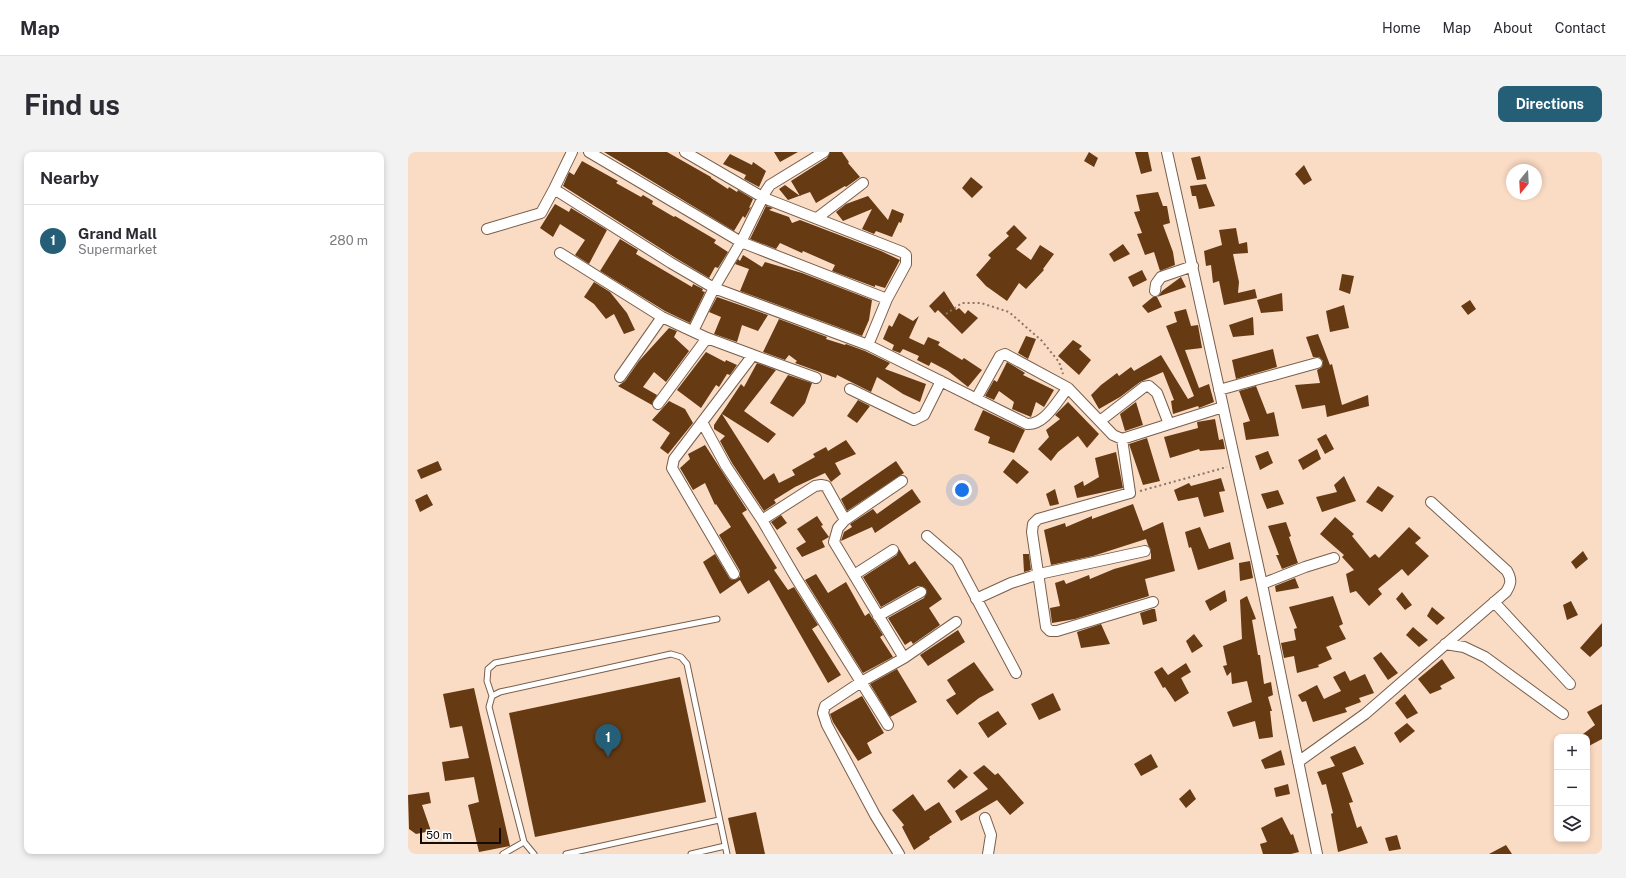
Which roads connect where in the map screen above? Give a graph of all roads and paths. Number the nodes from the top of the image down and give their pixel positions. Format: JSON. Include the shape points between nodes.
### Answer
{"nodes":[{"id":1,"x":572,"y":152,"type":"edge"},
{"id":2,"x":590,"y":152,"type":"edge"},
{"id":3,"x":685,"y":152,"type":"edge"},
{"id":4,"x":824,"y":152,"type":"edge"},
{"id":5,"x":1167,"y":152,"type":"edge"},
{"id":6,"x":863,"y":183,"type":"dead end"},
{"id":7,"x":554,"y":189,"type":"junction"},
{"id":8,"x":764,"y":198,"type":"junction"},
{"id":9,"x":817,"y":218,"type":"junction"},
{"id":10,"x":487,"y":229,"type":"dead end"},
{"id":11,"x":741,"y":242,"type":"junction"},
{"id":12,"x":560,"y":253,"type":"dead end"},
{"id":13,"x":1193,"y":266,"type":"junction"},
{"id":14,"x":714,"y":288,"type":"junction"},
{"id":15,"x":1155,"y":291,"type":"dead end"},
{"id":16,"x":887,"y":299,"type":"junction"},
{"id":17,"x":946,"y":314,"type":"dead end"},
{"id":18,"x":662,"y":317,"type":"junction"},
{"id":19,"x":693,"y":331,"type":"junction"},
{"id":20,"x":707,"y":338,"type":"junction"},
{"id":21,"x":868,"y":345,"type":"junction"},
{"id":22,"x":753,"y":354,"type":"junction"},
{"id":23,"x":1317,"y":363,"type":"dead end"},
{"id":24,"x":620,"y":377,"type":"dead end"},
{"id":25,"x":816,"y":378,"type":"dead end"},
{"id":26,"x":941,"y":381,"type":"junction"},
{"id":27,"x":1068,"y":388,"type":"junction"},
{"id":28,"x":850,"y":389,"type":"dead end"},
{"id":29,"x":1219,"y":390,"type":"junction"},
{"id":30,"x":976,"y":399,"type":"junction"},
{"id":31,"x":658,"y":404,"type":"dead end"},
{"id":32,"x":1223,"y":407,"type":"junction"},
{"id":33,"x":1100,"y":421,"type":"junction"},
{"id":34,"x":702,"y":422,"type":"junction"},
{"id":35,"x":1169,"y":424,"type":"junction"},
{"id":36,"x":1122,"y":439,"type":"junction"},
{"id":37,"x":1236,"y":464,"type":"junction"},
{"id":38,"x":902,"y":481,"type":"dead end"},
{"id":39,"x":1130,"y":493,"type":"junction"},
{"id":40,"x":1431,"y":502,"type":"dead end"},
{"id":41,"x":762,"y":520,"type":"junction"},
{"id":42,"x":845,"y":520,"type":"junction"},
{"id":43,"x":927,"y":536,"type":"dead end"},
{"id":44,"x":893,"y":550,"type":"dead end"},
{"id":45,"x":1145,"y":550,"type":"dead end"},
{"id":46,"x":1334,"y":558,"type":"dead end"},
{"id":47,"x":734,"y":574,"type":"dead end"},
{"id":48,"x":1039,"y":574,"type":"junction"},
{"id":49,"x":854,"y":576,"type":"junction"},
{"id":50,"x":1262,"y":584,"type":"junction"},
{"id":51,"x":920,"y":592,"type":"dead end"},
{"id":52,"x":976,"y":599,"type":"junction"},
{"id":53,"x":1154,"y":602,"type":"dead end"},
{"id":54,"x":1494,"y":602,"type":"junction"},
{"id":55,"x":878,"y":616,"type":"junction"},
{"id":56,"x":717,"y":619,"type":"dead end"},
{"id":57,"x":956,"y":622,"type":"dead end"},
{"id":58,"x":1445,"y":644,"type":"junction"},
{"id":59,"x":904,"y":658,"type":"junction"},
{"id":60,"x":1016,"y":673,"type":"dead end"},
{"id":61,"x":861,"y":682,"type":"junction"},
{"id":62,"x":1570,"y":684,"type":"dead end"},
{"id":63,"x":492,"y":696,"type":"junction"},
{"id":64,"x":1563,"y":714,"type":"dead end"},
{"id":65,"x":888,"y":725,"type":"dead end"},
{"id":66,"x":1298,"y":762,"type":"junction"},
{"id":67,"x":985,"y":818,"type":"dead end"},
{"id":68,"x":719,"y":820,"type":"junction"},
{"id":69,"x":524,"y":842,"type":"junction"},
{"id":70,"x":725,"y":846,"type":"junction"},
{"id":71,"x":503,"y":854,"type":"edge"},
{"id":72,"x":534,"y":854,"type":"edge"},
{"id":73,"x":566,"y":854,"type":"edge"},
{"id":74,"x":691,"y":854,"type":"edge"},
{"id":75,"x":727,"y":854,"type":"edge"},
{"id":76,"x":899,"y":854,"type":"edge"},
{"id":77,"x":988,"y":854,"type":"edge"},
{"id":78,"x":1317,"y":854,"type":"edge"}],
"edges":[{"from":1,"to":7,"type":"street"},
{"from":2,"to":11,"type":"street"},
{"from":3,"to":8,"type":"street"},
{"from":4,"to":8,"type":"street","via":[[770,185]]},
{"from":5,"to":13,"type":"street"},
{"from":6,"to":9,"type":"street"},
{"from":7,"to":10,"type":"street","via":[[541,213]]},
{"from":7,"to":14,"type":"street"},
{"from":8,"to":9,"type":"street"},
{"from":8,"to":11,"type":"street"},
{"from":9,"to":16,"type":"street","via":[[906,255],[906,264]]},
{"from":11,"to":14,"type":"street"},
{"from":11,"to":16,"type":"street"},
{"from":12,"to":18,"type":"street"},
{"from":13,"to":15,"type":"street","via":[[1158,279]]},
{"from":13,"to":29,"type":"street"},
{"from":14,"to":19,"type":"street"},
{"from":14,"to":21,"type":"street"},
{"from":16,"to":21,"type":"street"},
{"from":17,"to":27,"type":"path","via":[[962,303],[981,303],[1009,312],[1042,342],[1059,362]]},
{"from":18,"to":19,"type":"street"},
{"from":18,"to":24,"type":"street"},
{"from":19,"to":20,"type":"street"},
{"from":20,"to":22,"type":"street"},
{"from":20,"to":31,"type":"street"},
{"from":21,"to":26,"type":"street"},
{"from":22,"to":25,"type":"street"},
{"from":22,"to":34,"type":"street"},
{"from":23,"to":29,"type":"street"},
{"from":26,"to":28,"type":"street","via":[[924,415],[914,420]]},
{"from":26,"to":30,"type":"street"},
{"from":27,"to":30,"type":"street","via":[[1035,424],[1027,424]]},
{"from":27,"to":30,"type":"street","via":[[1005,354],[1000,356]]},
{"from":27,"to":33,"type":"street"},
{"from":29,"to":32,"type":"street"},
{"from":32,"to":35,"type":"street"},
{"from":32,"to":37,"type":"street"},
{"from":33,"to":35,"type":"street","via":[[1144,387],[1149,386],[1157,394]]},
{"from":33,"to":36,"type":"street","via":[[1112,435]]},
{"from":34,"to":41,"type":"street","via":[[726,466]]},
{"from":34,"to":47,"type":"street","via":[[674,459],[672,468]]},
{"from":35,"to":36,"type":"street"},
{"from":36,"to":39,"type":"street"},
{"from":37,"to":39,"type":"path"},
{"from":37,"to":50,"type":"street"},
{"from":38,"to":42,"type":"street"},
{"from":39,"to":48,"type":"street","via":[[1038,519],[1033,524],[1032,532]]},
{"from":40,"to":54,"type":"street","via":[[1507,571],[1511,578],[1510,586]]},
{"from":41,"to":42,"type":"street","via":[[821,484],[826,486]]},
{"from":41,"to":61,"type":"street"},
{"from":42,"to":49,"type":"street","via":[[838,528],[834,542]]},
{"from":43,"to":52,"type":"street","via":[[957,562]]},
{"from":44,"to":49,"type":"street"},
{"from":45,"to":48,"type":"street"},
{"from":46,"to":50,"type":"street"},
{"from":48,"to":52,"type":"street"},
{"from":48,"to":53,"type":"street","via":[[1046,627],[1050,631],[1057,632]]},
{"from":49,"to":55,"type":"street"},
{"from":50,"to":66,"type":"street"},
{"from":51,"to":55,"type":"street"},
{"from":52,"to":60,"type":"street"},
{"from":54,"to":58,"type":"street"},
{"from":54,"to":62,"type":"street"},
{"from":55,"to":59,"type":"street"},
{"from":56,"to":63,"type":"lane","via":[[495,663],[488,669]]},
{"from":57,"to":59,"type":"street"},
{"from":58,"to":64,"type":"street","via":[[1464,647],[1485,657]]},
{"from":58,"to":66,"type":"street","via":[[1365,714]]},
{"from":59,"to":61,"type":"street"},
{"from":61,"to":65,"type":"street"},
{"from":61,"to":76,"type":"street","via":[[825,706],[823,713],[875,815]]},
{"from":63,"to":68,"type":"lane","via":[[500,692],[671,654],[681,657],[687,664]]},
{"from":63,"to":69,"type":"lane","via":[[489,707]]},
{"from":66,"to":78,"type":"street"},
{"from":67,"to":77,"type":"street","via":[[992,835]]},
{"from":68,"to":70,"type":"lane"},
{"from":68,"to":73,"type":"lane"},
{"from":69,"to":71,"type":"lane"},
{"from":69,"to":72,"type":"lane"},
{"from":70,"to":74,"type":"lane"},
{"from":70,"to":75,"type":"lane"}]}
